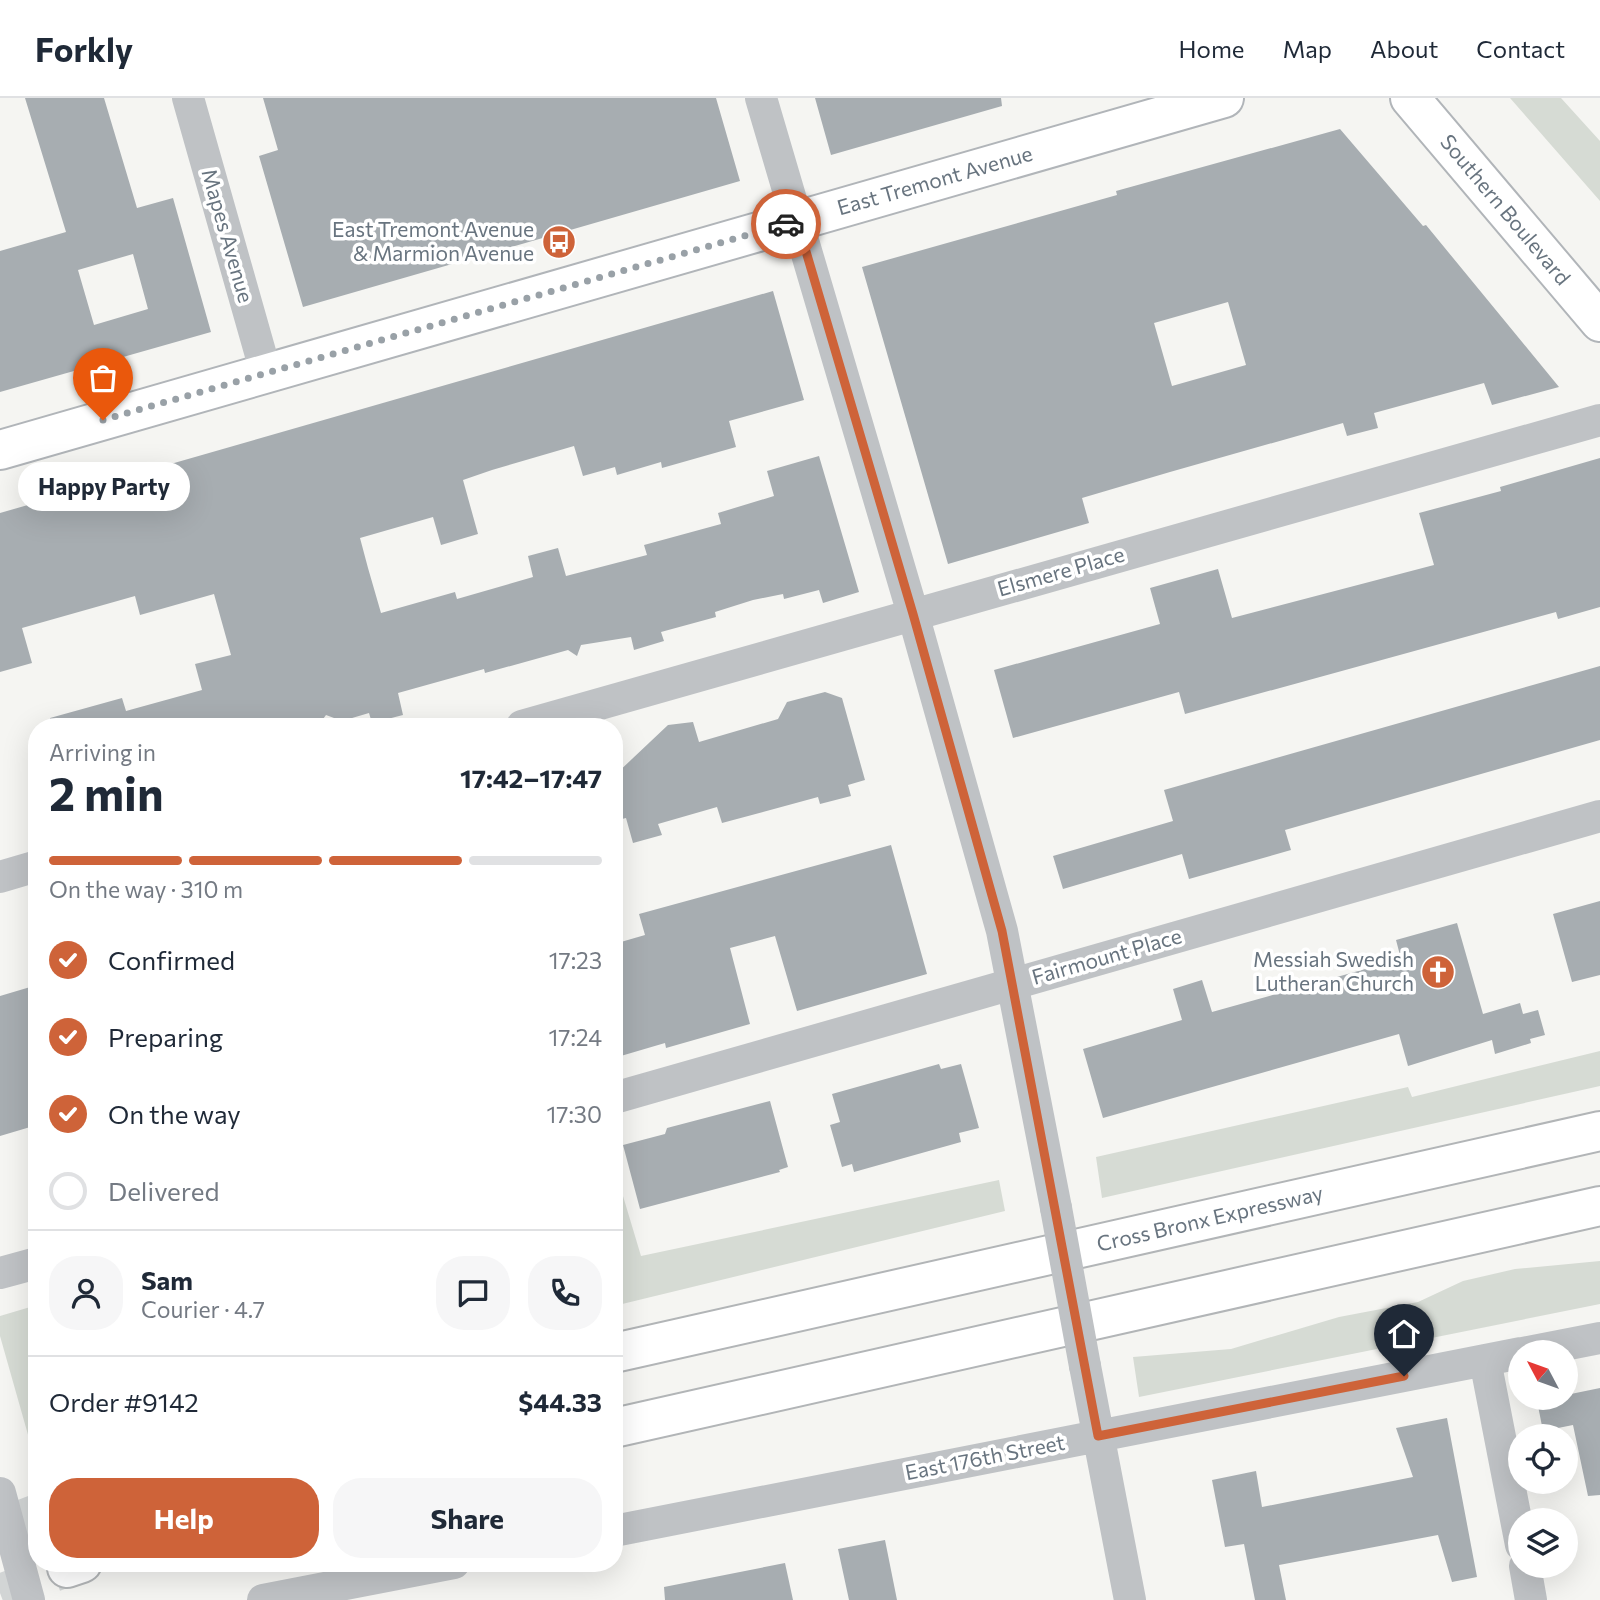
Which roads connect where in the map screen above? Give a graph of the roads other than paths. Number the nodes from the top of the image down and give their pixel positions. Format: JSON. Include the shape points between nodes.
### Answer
{"nodes":[{"id":1,"x":188,"y":98,"type":"edge"},
{"id":2,"x":761,"y":98,"type":"edge"},
{"id":3,"x":1224,"y":98,"type":"edge"},
{"id":4,"x":1410,"y":98,"type":"edge"},
{"id":5,"x":797,"y":221,"type":"junction"},
{"id":6,"x":1600,"y":322,"type":"edge"},
{"id":7,"x":266,"y":373,"type":"junction"},
{"id":8,"x":1600,"y":420,"type":"edge"},
{"id":9,"x":0,"y":450,"type":"edge"},
{"id":10,"x":913,"y":614,"type":"junction"},
{"id":11,"x":550,"y":718,"type":"edge"},
{"id":12,"x":1600,"y":816,"type":"edge"},
{"id":13,"x":28,"y":869,"type":"edge"},
{"id":14,"x":0,"y":877,"type":"edge"},
{"id":15,"x":1013,"y":984,"type":"junction"},
{"id":16,"x":623,"y":1095,"type":"edge"},
{"id":17,"x":1600,"y":1131,"type":"edge"},
{"id":18,"x":1600,"y":1206,"type":"edge"},
{"id":19,"x":28,"y":1265,"type":"edge"},
{"id":20,"x":0,"y":1273,"type":"edge"},
{"id":21,"x":1600,"y":1338,"type":"edge"},
{"id":22,"x":1578,"y":1342,"type":"edge"},
{"id":23,"x":623,"y":1351,"type":"edge"},
{"id":24,"x":1508,"y":1356,"type":"edge"},
{"id":25,"x":1485,"y":1360,"type":"junction"},
{"id":26,"x":623,"y":1426,"type":"edge"},
{"id":27,"x":1098,"y":1436,"type":"junction"},
{"id":28,"x":0,"y":1493,"type":"edge"},
{"id":29,"x":1514,"y":1508,"type":"edge"},
{"id":30,"x":623,"y":1529,"type":"edge"},
{"id":31,"x":408,"y":1572,"type":"edge"},
{"id":32,"x":1527,"y":1578,"type":"edge"},
{"id":33,"x":29,"y":1600,"type":"edge"},
{"id":34,"x":263,"y":1600,"type":"edge"},
{"id":35,"x":1130,"y":1600,"type":"edge"},
{"id":36,"x":1531,"y":1600,"type":"edge"}],
"edges":[{"from":1,"to":7,"type":"street","name":"Mapes Avenue"},
{"from":2,"to":5,"type":"street"},
{"from":3,"to":5,"type":"main road","name":"East Tremont Avenue"},
{"from":4,"to":6,"type":"main road","name":"Southern Boulevard"},
{"from":5,"to":7,"type":"main road","name":"East Tremont Avenue"},
{"from":5,"to":10,"type":"street"},
{"from":7,"to":9,"type":"main road","name":"East Tremont Avenue"},
{"from":8,"to":10,"type":"street","name":"Elsmere Place"},
{"from":10,"to":11,"type":"street","name":"Elsmere Place"},
{"from":10,"to":15,"type":"street"},
{"from":12,"to":15,"type":"street","name":"Fairmount Place"},
{"from":13,"to":14,"type":"street"},
{"from":15,"to":16,"type":"street","name":"Fairmount Place"},
{"from":15,"to":27,"type":"street","bridge":true},
{"from":17,"to":23,"type":"main road","name":"Cross Bronx Expressway"},
{"from":18,"to":26,"type":"main road"},
{"from":19,"to":20,"type":"street"},
{"from":21,"to":22,"type":"street","name":"East 176th Street"},
{"from":24,"to":25,"type":"street","name":"East 176th Street"},
{"from":25,"to":27,"type":"street","name":"East 176th Street"},
{"from":25,"to":29,"type":"street"},
{"from":27,"to":30,"type":"street","name":"East 176th Street"},
{"from":27,"to":35,"type":"street"},
{"from":28,"to":33,"type":"street"},
{"from":31,"to":34,"type":"street"},
{"from":32,"to":36,"type":"street"}]}
